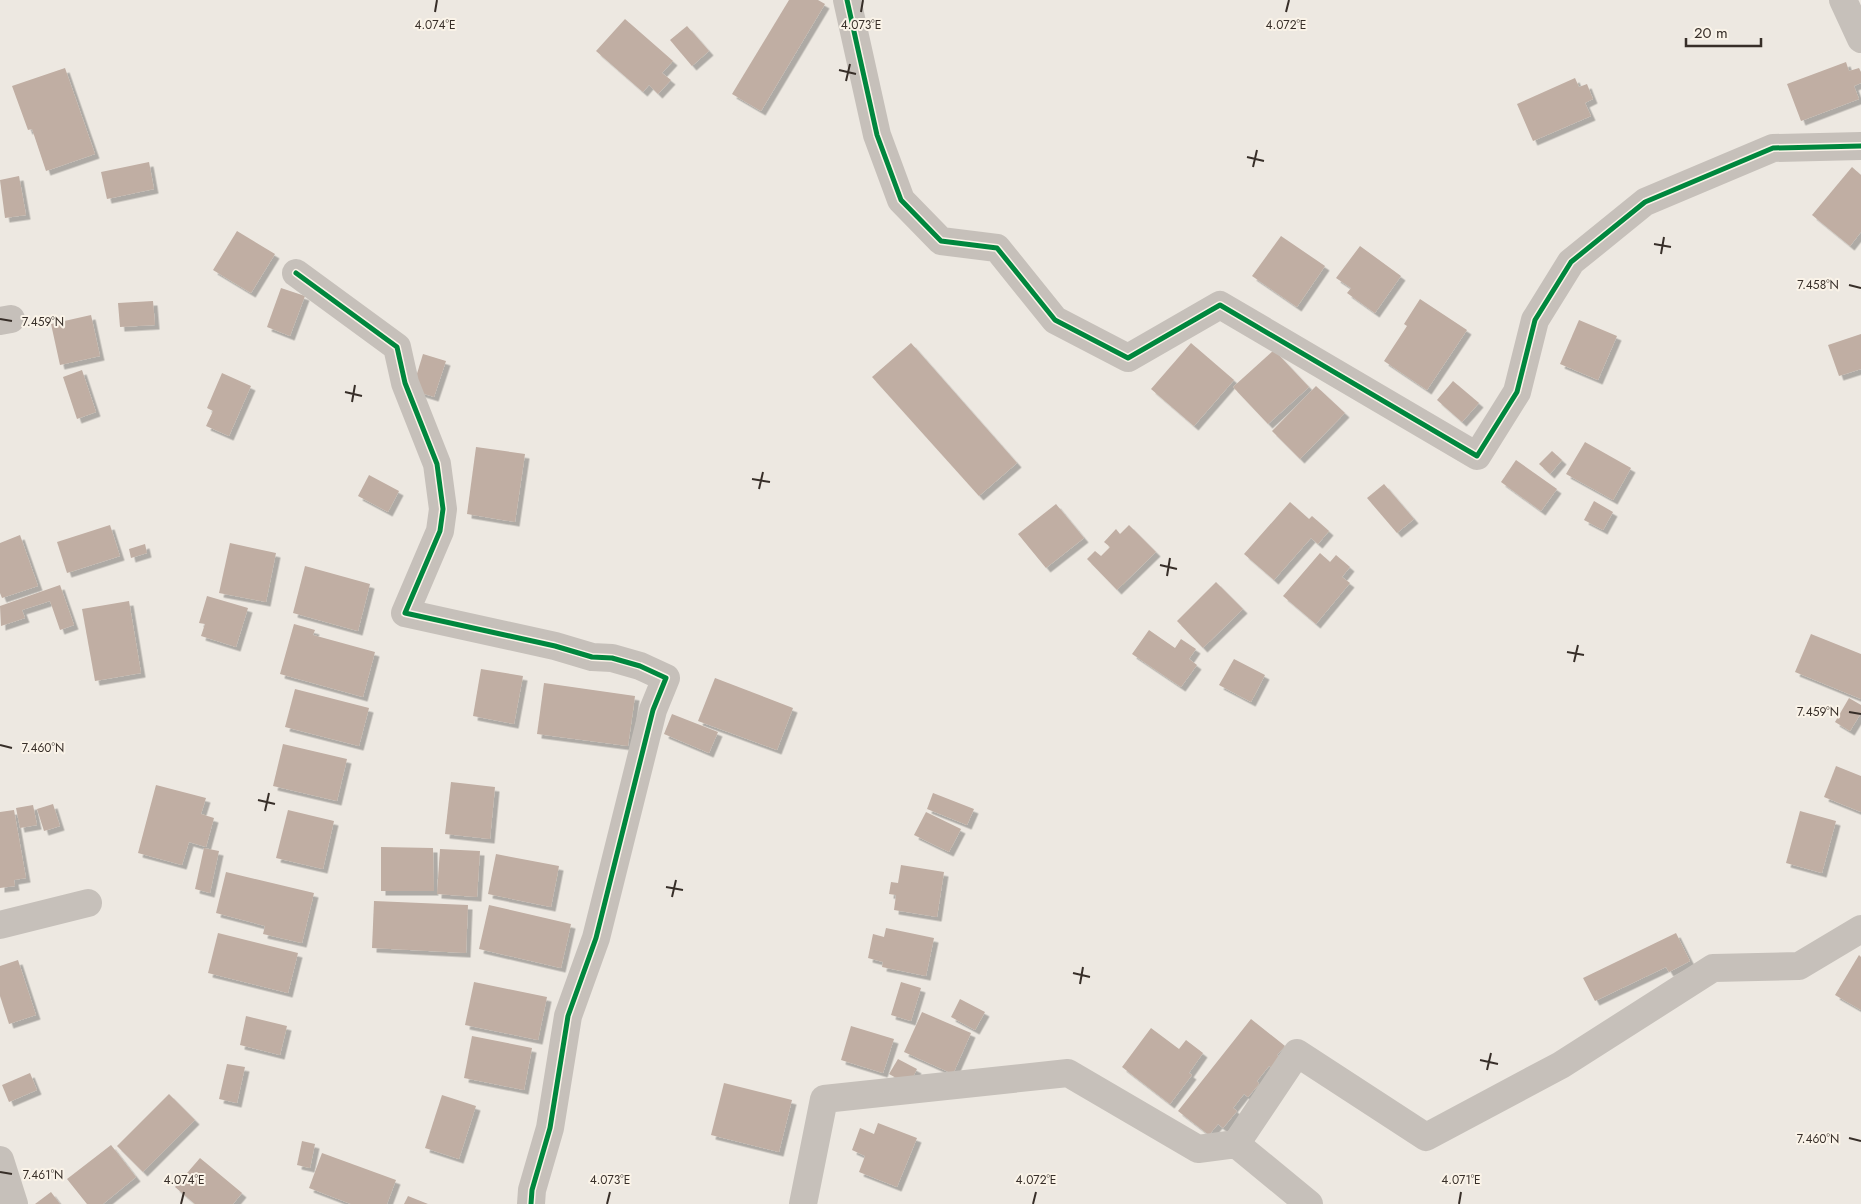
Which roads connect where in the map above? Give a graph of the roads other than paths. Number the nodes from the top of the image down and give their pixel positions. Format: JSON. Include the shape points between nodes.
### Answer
{"nodes":[{"id":1,"x":847,"y":0,"type":"edge"},
{"id":2,"x":1843,"y":0,"type":"edge"},
{"id":3,"x":1861,"y":39,"type":"edge"},
{"id":4,"x":1861,"y":146,"type":"edge"},
{"id":5,"x":296,"y":273,"type":"dead end"},
{"id":6,"x":88,"y":903,"type":"dead end"},
{"id":7,"x":0,"y":924,"type":"edge"},
{"id":8,"x":1861,"y":929,"type":"edge"},
{"id":9,"x":1236,"y":1144,"type":"junction"},
{"id":10,"x":0,"y":1160,"type":"edge"},
{"id":11,"x":14,"y":1204,"type":"edge"},
{"id":12,"x":531,"y":1204,"type":"edge"},
{"id":13,"x":803,"y":1204,"type":"edge"},
{"id":14,"x":1309,"y":1204,"type":"edge"}],
"edges":[{"from":1,"to":4,"type":"street","via":[[877,135],[901,200],[941,241],[997,248],[1055,320],[1128,358],[1220,306],[1477,456],[1517,392],[1535,320],[1571,262],[1645,202],[1773,148]]},
{"from":2,"to":3,"type":"street"},
{"from":5,"to":12,"type":"street","via":[[397,347],[405,383],[437,464],[443,509],[440,531],[405,613],[592,657],[612,658],[666,678],[654,710],[596,938],[568,1016],[550,1128]]},
{"from":6,"to":7,"type":"street"},
{"from":8,"to":9,"type":"street","via":[[1799,966],[1713,968],[1561,1065],[1426,1137],[1297,1053]]},
{"from":9,"to":13,"type":"street","via":[[1198,1149],[1068,1073],[824,1099]]},
{"from":9,"to":14,"type":"street"},
{"from":10,"to":11,"type":"street"}]}
